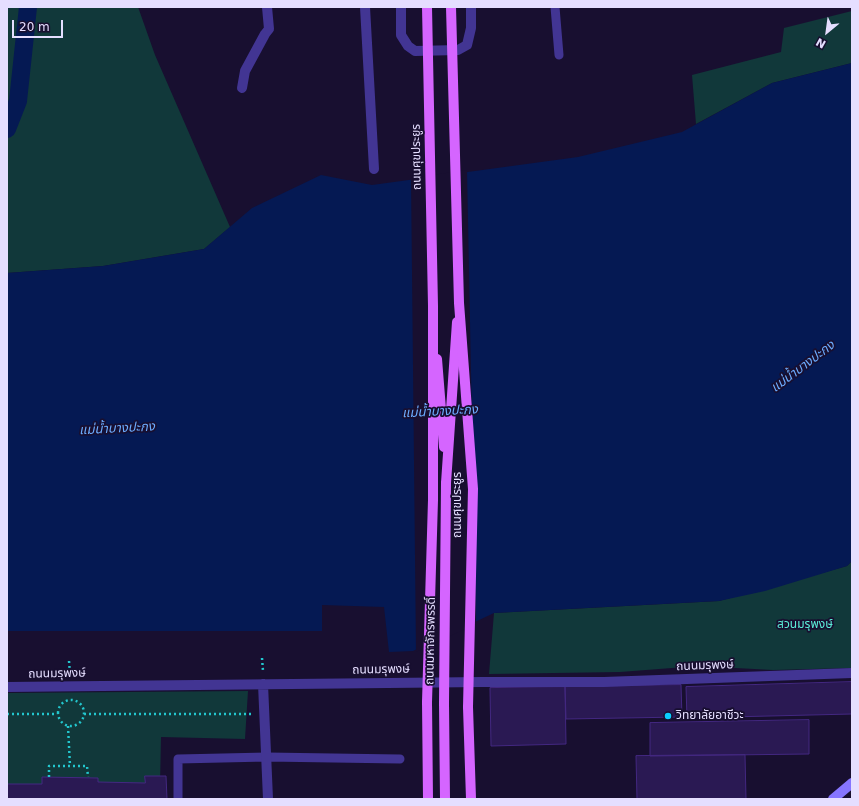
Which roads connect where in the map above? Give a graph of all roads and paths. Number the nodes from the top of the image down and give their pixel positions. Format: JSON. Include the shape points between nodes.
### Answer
{"nodes":[{"id":1,"x":267,"y":7,"type":"edge"},
{"id":2,"x":365,"y":7,"type":"edge"},
{"id":3,"x":401,"y":7,"type":"edge"},
{"id":4,"x":427,"y":7,"type":"edge"},
{"id":5,"x":451,"y":7,"type":"edge"},
{"id":6,"x":471,"y":7,"type":"edge"},
{"id":7,"x":555,"y":7,"type":"edge"},
{"id":8,"x":559,"y":55,"type":"dead end"},
{"id":9,"x":242,"y":88,"type":"dead end"},
{"id":10,"x":374,"y":169,"type":"dead end"},
{"id":11,"x":459,"y":303,"type":"junction"},
{"id":12,"x":433,"y":306,"type":"junction"},
{"id":13,"x":446,"y":483,"type":"junction"},
{"id":14,"x":852,"y":673,"type":"edge"},
{"id":15,"x":263,"y":684,"type":"junction"},
{"id":16,"x":7,"y":687,"type":"edge"},
{"id":17,"x":427,"y":702,"type":"joint"},
{"id":18,"x":7,"y":714,"type":"edge"},
{"id":19,"x":57,"y":714,"type":"junction"},
{"id":20,"x":84,"y":714,"type":"junction"},
{"id":21,"x":265,"y":714,"type":"junction"},
{"id":22,"x":68,"y":726,"type":"junction"},
{"id":23,"x":267,"y":757,"type":"junction"},
{"id":24,"x":400,"y":759,"type":"dead end"},
{"id":25,"x":70,"y":766,"type":"junction"},
{"id":26,"x":49,"y":777,"type":"dead end"},
{"id":27,"x":88,"y":777,"type":"dead end"},
{"id":28,"x":852,"y":783,"type":"edge"},
{"id":29,"x":178,"y":799,"type":"edge"},
{"id":30,"x":268,"y":799,"type":"edge"},
{"id":31,"x":428,"y":799,"type":"edge"},
{"id":32,"x":445,"y":799,"type":"edge"},
{"id":33,"x":471,"y":799,"type":"edge"},
{"id":34,"x":833,"y":799,"type":"edge"}],
"edges":[{"from":1,"to":9,"type":"street","via":[[269,30],[245,71]]},
{"from":2,"to":10,"type":"street"},
{"from":3,"to":6,"type":"street","via":[[402,35],[408,46],[415,51],[458,50],[467,45],[471,28]]},
{"from":4,"to":12,"type":"main road","name":"ถนนศุขประยูร","bridge":true},
{"from":5,"to":11,"type":"main road","name":"ถนนศุขประยูร","bridge":true},
{"from":7,"to":8,"type":"lane"},
{"from":11,"to":13,"type":"main road","name":"ถนนศุขประยูร","bridge":true},
{"from":11,"to":33,"type":"main road","name":"ถนนศุขประยูร","bridge":true,"via":[[473,489],[468,707]]},
{"from":12,"to":13,"type":"main road","name":"ถนนศุขประยูร","bridge":true},
{"from":12,"to":17,"type":"main road","name":"ถนนศุขประยูร","bridge":true,"via":[[433,500]]},
{"from":13,"to":32,"type":"main road","name":"ถนนมหาจักรพรรดิ์","bridge":true},
{"from":14,"to":15,"type":"street","name":"ถนนมรุพงษ์","via":[[604,682]]},
{"from":15,"to":16,"type":"street","name":"ถนนมรุพงษ์"},
{"from":15,"to":21,"type":"street"},
{"from":17,"to":31,"type":"main road","name":"ถนนมหาจักรพรรดิ์"},
{"from":18,"to":19,"type":"path"},
{"from":19,"to":20,"type":"path","via":[[59,706],[66,700],[75,700],[82,706]]},
{"from":19,"to":22,"type":"path","via":[[61,722]]},
{"from":20,"to":21,"type":"path"},
{"from":20,"to":22,"type":"path","via":[[77,725]]},
{"from":21,"to":23,"type":"street"},
{"from":22,"to":25,"type":"path"},
{"from":23,"to":24,"type":"lane"},
{"from":23,"to":29,"type":"lane","via":[[178,759]]},
{"from":23,"to":30,"type":"street"},
{"from":25,"to":26,"type":"path","via":[[49,766]]},
{"from":25,"to":27,"type":"path","via":[[87,766]]},
{"from":28,"to":34,"type":"main road"}]}
